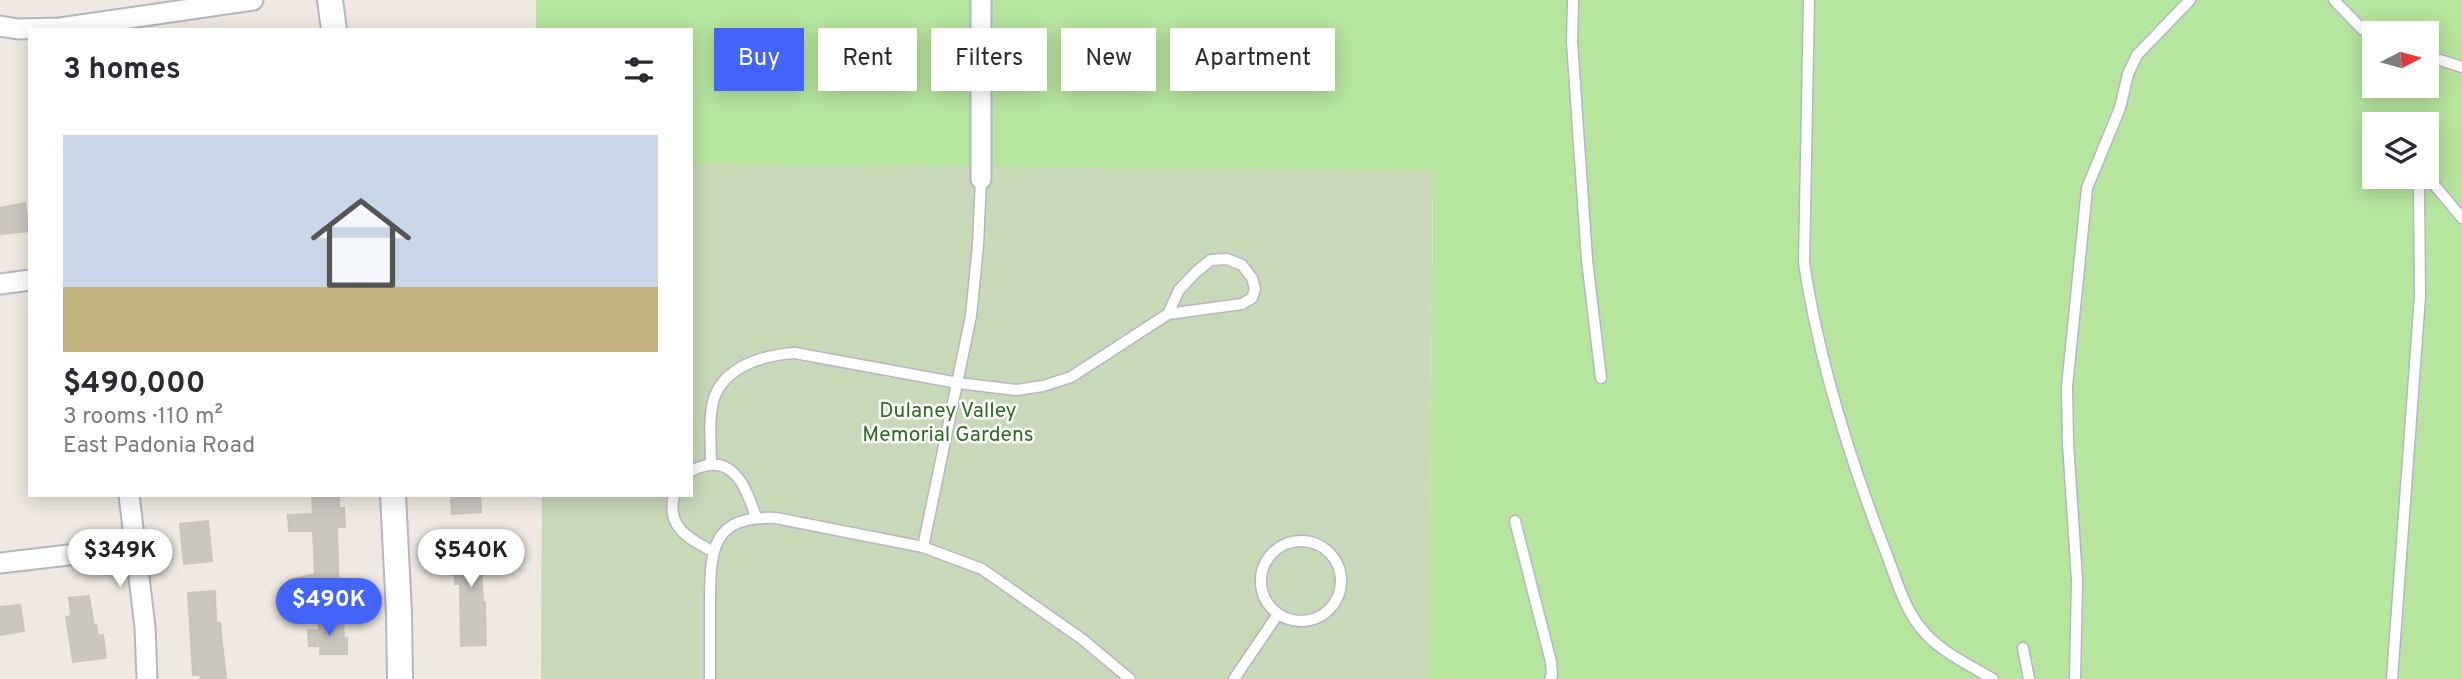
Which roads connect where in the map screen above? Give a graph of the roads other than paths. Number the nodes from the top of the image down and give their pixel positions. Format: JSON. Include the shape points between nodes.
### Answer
{"nodes":[{"id":1,"x":253,"y":0,"type":"edge"},
{"id":2,"x":330,"y":0,"type":"edge"},
{"id":3,"x":981,"y":0,"type":"edge"},
{"id":4,"x":1573,"y":0,"type":"edge"},
{"id":5,"x":1809,"y":0,"type":"edge"},
{"id":6,"x":2190,"y":0,"type":"edge"},
{"id":7,"x":2334,"y":0,"type":"edge"},
{"id":8,"x":0,"y":26,"type":"edge"},
{"id":9,"x":60,"y":28,"type":"edge"},
{"id":10,"x":334,"y":28,"type":"edge"},
{"id":11,"x":28,"y":29,"type":"edge"},
{"id":12,"x":2362,"y":29,"type":"edge"},
{"id":13,"x":2440,"y":60,"type":"edge"},
{"id":14,"x":2462,"y":67,"type":"edge"},
{"id":15,"x":981,"y":179,"type":"joint"},
{"id":16,"x":2462,"y":218,"type":"edge"},
{"id":17,"x":28,"y":280,"type":"edge"},
{"id":18,"x":0,"y":284,"type":"edge"},
{"id":19,"x":1168,"y":314,"type":"junction"},
{"id":20,"x":1601,"y":378,"type":"dead end"},
{"id":21,"x":958,"y":383,"type":"junction"},
{"id":22,"x":711,"y":464,"type":"junction"},
{"id":23,"x":693,"y":470,"type":"edge"},
{"id":24,"x":129,"y":497,"type":"edge"},
{"id":25,"x":393,"y":497,"type":"edge"},
{"id":26,"x":674,"y":497,"type":"edge"},
{"id":27,"x":755,"y":517,"type":"junction"},
{"id":28,"x":1515,"y":521,"type":"dead end"},
{"id":29,"x":136,"y":547,"type":"junction"},
{"id":30,"x":922,"y":547,"type":"junction"},
{"id":31,"x":712,"y":551,"type":"junction"},
{"id":32,"x":0,"y":563,"type":"edge"},
{"id":33,"x":1278,"y":614,"type":"junction"},
{"id":34,"x":2023,"y":648,"type":"dead end"},
{"id":35,"x":147,"y":679,"type":"edge"},
{"id":36,"x":400,"y":679,"type":"edge"},
{"id":37,"x":710,"y":679,"type":"edge"},
{"id":38,"x":1130,"y":679,"type":"edge"},
{"id":39,"x":1234,"y":679,"type":"edge"},
{"id":40,"x":1549,"y":679,"type":"edge"},
{"id":41,"x":1993,"y":679,"type":"edge"},
{"id":42,"x":2029,"y":679,"type":"edge"},
{"id":43,"x":2075,"y":679,"type":"edge"},
{"id":44,"x":2392,"y":679,"type":"edge"}],
"edges":[{"from":1,"to":9,"type":"street"},
{"from":2,"to":10,"type":"street"},
{"from":3,"to":15,"type":"street"},
{"from":4,"to":20,"type":"lane","via":[[1587,260]]},
{"from":5,"to":41,"type":"lane","via":[[1804,263],[1842,433],[1919,627],[1944,651]]},
{"from":6,"to":43,"type":"lane","via":[[2137,55],[2087,188],[2067,387],[2077,580]]},
{"from":7,"to":12,"type":"lane"},
{"from":8,"to":11,"type":"street"},
{"from":13,"to":14,"type":"lane"},
{"from":15,"to":21,"type":"lane","via":[[971,316]]},
{"from":16,"to":44,"type":"lane","via":[[2431,181],[2421,182],[2420,296]]},
{"from":17,"to":18,"type":"street"},
{"from":19,"to":19,"type":"lane","via":[[1179,290],[1212,260],[1242,265],[1252,278],[1252,298],[1242,304]]},
{"from":19,"to":21,"type":"lane","via":[[1071,377],[1016,390]]},
{"from":21,"to":22,"type":"lane","via":[[795,353],[763,357],[739,369],[715,398]]},
{"from":21,"to":30,"type":"lane"},
{"from":22,"to":23,"type":"lane"},
{"from":22,"to":27,"type":"lane","via":[[740,478]]},
{"from":24,"to":29,"type":"street"},
{"from":25,"to":36,"type":"street"},
{"from":26,"to":31,"type":"lane","via":[[671,507],[677,526]]},
{"from":27,"to":30,"type":"lane"},
{"from":27,"to":31,"type":"lane","via":[[740,520],[724,532]]},
{"from":28,"to":40,"type":"lane","via":[[1551,662]]},
{"from":29,"to":32,"type":"street"},
{"from":29,"to":35,"type":"street"},
{"from":30,"to":38,"type":"lane","via":[[982,569]]},
{"from":31,"to":37,"type":"lane"},
{"from":33,"to":33,"type":"lane","via":[[1262,590],[1268,558],[1296,541],[1321,547],[1336,563],[1341,578],[1336,600],[1329,610],[1306,621]]},
{"from":33,"to":39,"type":"lane"},
{"from":34,"to":42,"type":"lane"}]}
